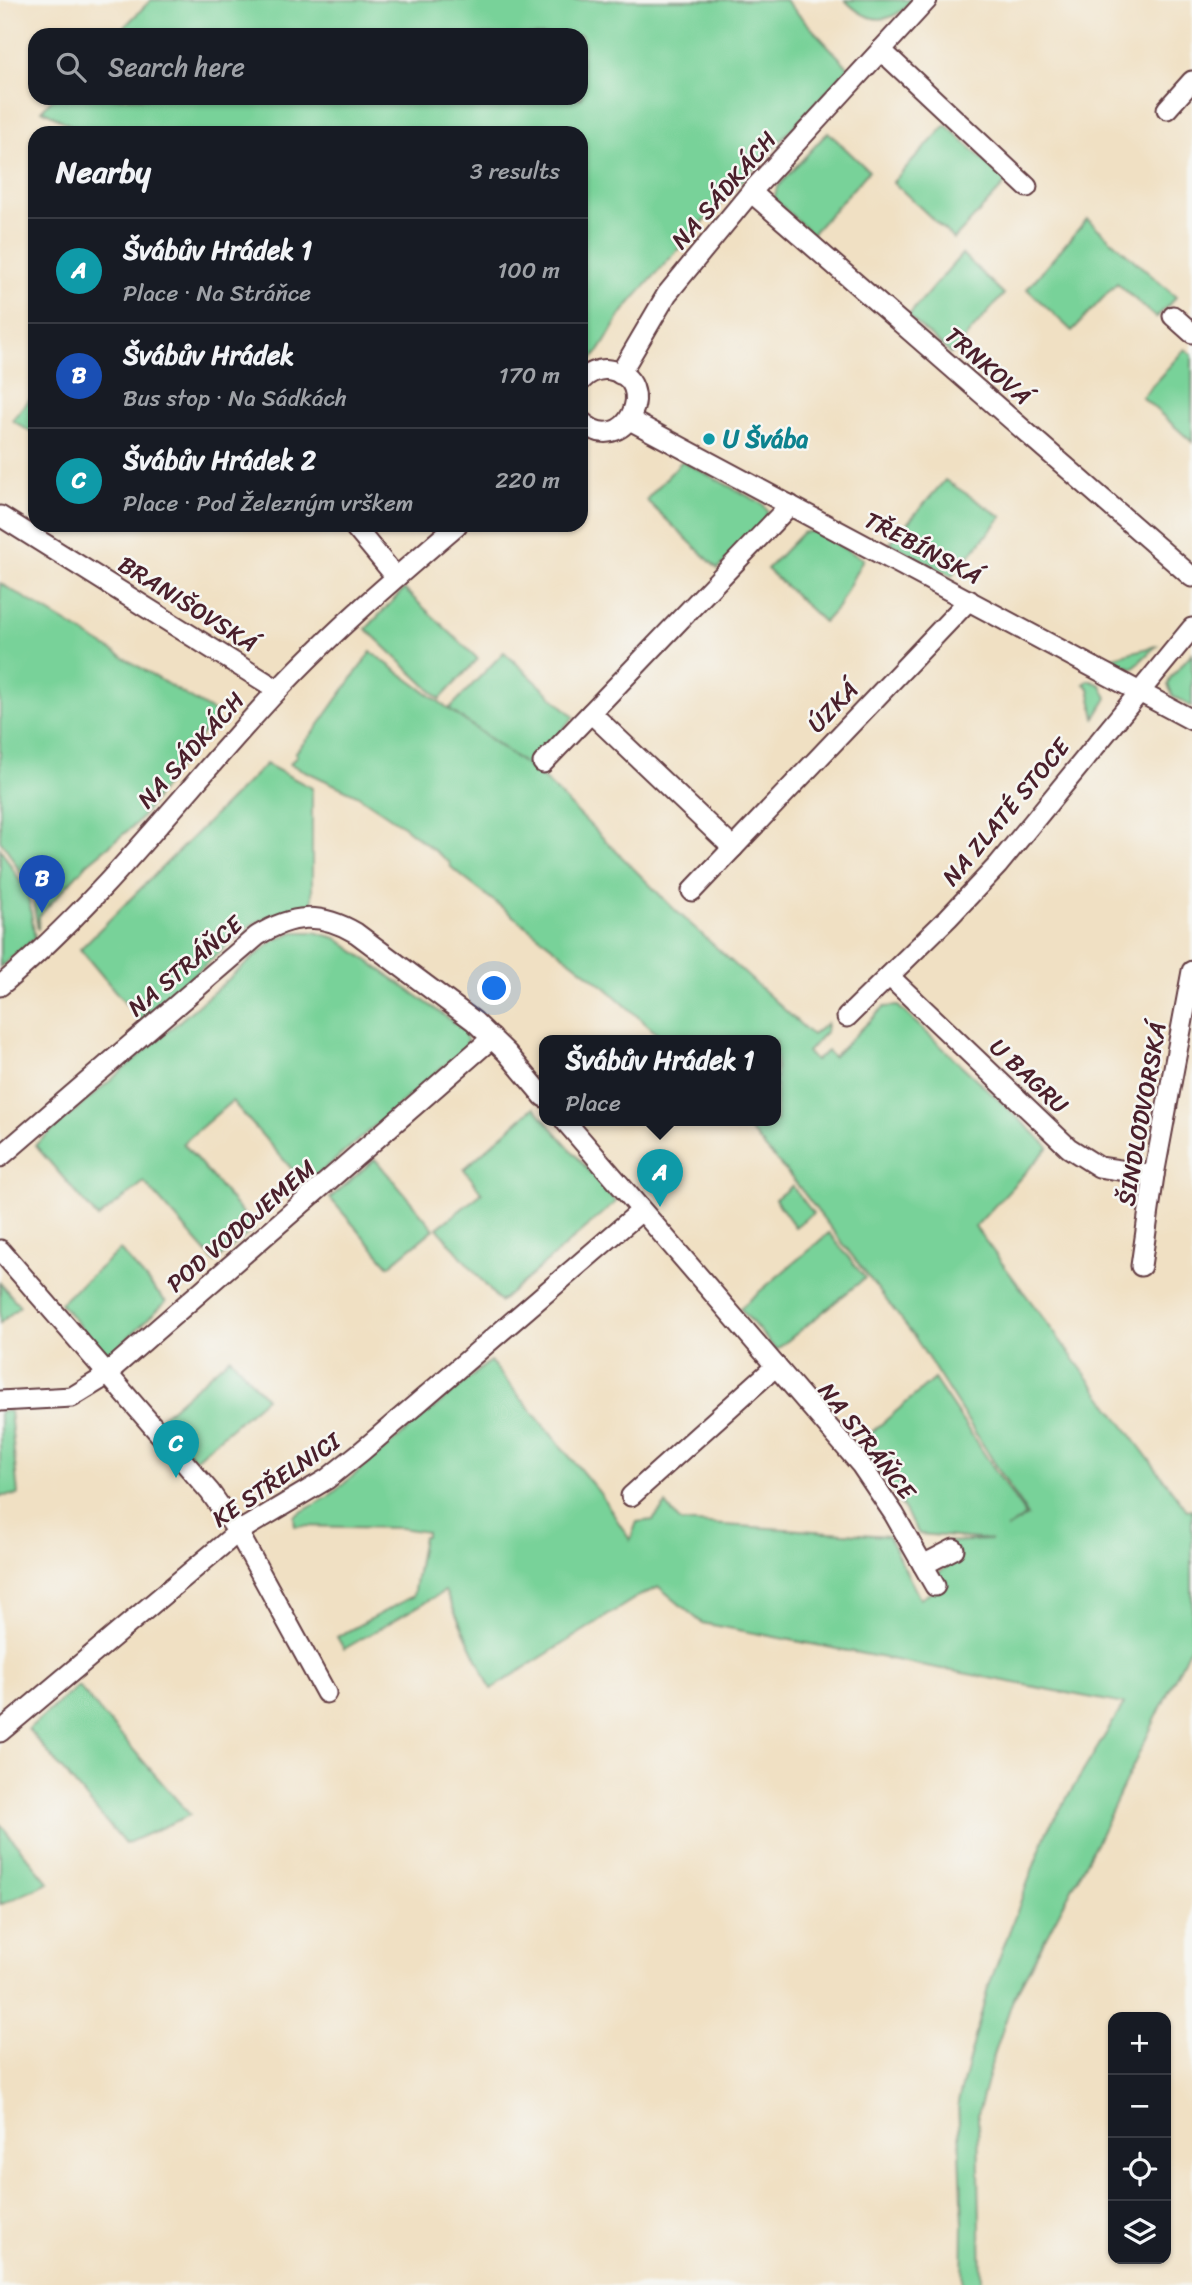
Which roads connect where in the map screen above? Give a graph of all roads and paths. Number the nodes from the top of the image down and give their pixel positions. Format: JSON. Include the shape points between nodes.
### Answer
{"nodes":[{"id":1,"x":926,"y":0,"type":"edge"},
{"id":2,"x":881,"y":50,"type":"junction"},
{"id":3,"x":1192,"y":81,"type":"edge"},
{"id":4,"x":1167,"y":110,"type":"dead end"},
{"id":5,"x":1027,"y":187,"type":"dead end"},
{"id":6,"x":751,"y":192,"type":"junction"},
{"id":7,"x":1173,"y":316,"type":"dead end"},
{"id":8,"x":1192,"y":333,"type":"edge"},
{"id":9,"x":620,"y":374,"type":"junction"},
{"id":10,"x":588,"y":376,"type":"edge"},
{"id":11,"x":630,"y":420,"type":"junction"},
{"id":12,"x":588,"y":427,"type":"edge"},
{"id":13,"x":790,"y":505,"type":"junction"},
{"id":14,"x":0,"y":516,"type":"edge"},
{"id":15,"x":359,"y":532,"type":"edge"},
{"id":16,"x":449,"y":532,"type":"edge"},
{"id":17,"x":396,"y":577,"type":"junction"},
{"id":18,"x":1192,"y":577,"type":"edge"},
{"id":19,"x":969,"y":600,"type":"junction"},
{"id":20,"x":1192,"y":628,"type":"edge"},
{"id":21,"x":278,"y":690,"type":"junction"},
{"id":22,"x":1139,"y":690,"type":"junction"},
{"id":23,"x":591,"y":713,"type":"junction"},
{"id":24,"x":1192,"y":720,"type":"edge"},
{"id":25,"x":543,"y":763,"type":"dead end"},
{"id":26,"x":733,"y":848,"type":"junction"},
{"id":27,"x":692,"y":891,"type":"dead end"},
{"id":28,"x":1192,"y":971,"type":"edge"},
{"id":29,"x":889,"y":976,"type":"junction"},
{"id":30,"x":0,"y":986,"type":"edge"},
{"id":31,"x":846,"y":1017,"type":"dead end"},
{"id":32,"x":492,"y":1038,"type":"junction"},
{"id":33,"x":539,"y":1091,"type":"edge"},
{"id":34,"x":569,"y":1126,"type":"edge"},
{"id":35,"x":0,"y":1157,"type":"edge"},
{"id":36,"x":1154,"y":1175,"type":"junction"},
{"id":37,"x":641,"y":1211,"type":"junction"},
{"id":38,"x":0,"y":1250,"type":"edge"},
{"id":39,"x":1141,"y":1266,"type":"dead end"},
{"id":40,"x":776,"y":1366,"type":"junction"},
{"id":41,"x":108,"y":1374,"type":"junction"},
{"id":42,"x":0,"y":1401,"type":"edge"},
{"id":43,"x":631,"y":1496,"type":"dead end"},
{"id":44,"x":238,"y":1532,"type":"junction"},
{"id":45,"x":954,"y":1549,"type":"dead end"},
{"id":46,"x":923,"y":1565,"type":"junction"},
{"id":47,"x":935,"y":1586,"type":"dead end"},
{"id":48,"x":326,"y":1693,"type":"dead end"},
{"id":49,"x":0,"y":1732,"type":"edge"}],
"edges":[{"from":1,"to":2,"type":"street","name":"NA SÁDKÁCH"},
{"from":2,"to":5,"type":"street"},
{"from":2,"to":6,"type":"street","name":"NA SÁDKÁCH"},
{"from":3,"to":4,"type":"street"},
{"from":6,"to":9,"type":"street","name":"NA SÁDKÁCH","via":[[667,294]]},
{"from":6,"to":18,"type":"street","name":"TRNKOVÁ"},
{"from":7,"to":8,"type":"street"},
{"from":9,"to":10,"type":"street","via":[[601,370]]},
{"from":9,"to":11,"type":"street","via":[[634,389],[635,410]]},
{"from":11,"to":12,"type":"street","via":[[606,432]]},
{"from":11,"to":13,"type":"street","name":"TŘEBÍNSKÁ"},
{"from":13,"to":19,"type":"street","name":"TŘEBÍNSKÁ"},
{"from":13,"to":23,"type":"street"},
{"from":14,"to":21,"type":"street","name":"BRANIŠOVSKÁ"},
{"from":15,"to":17,"type":"street"},
{"from":16,"to":17,"type":"street","name":"NA SÁDKÁCH"},
{"from":17,"to":21,"type":"street","name":"NA SÁDKÁCH"},
{"from":19,"to":22,"type":"street","name":"TŘEBÍNSKÁ"},
{"from":19,"to":26,"type":"street","name":"ÚZKÁ"},
{"from":20,"to":22,"type":"street","name":"NA ZLATÉ STOCE"},
{"from":21,"to":30,"type":"street","name":"NA SÁDKÁCH","via":[[86,904]]},
{"from":22,"to":24,"type":"street","name":"TŘEBÍNSKÁ"},
{"from":22,"to":29,"type":"street","name":"NA ZLATÉ STOCE","via":[[998,865]]},
{"from":23,"to":25,"type":"street"},
{"from":23,"to":26,"type":"street"},
{"from":26,"to":27,"type":"street","name":"ÚZKÁ"},
{"from":28,"to":36,"type":"street","name":"ŠINDLODVORSKÁ"},
{"from":29,"to":31,"type":"street","name":"NA ZLATÉ STOCE"},
{"from":29,"to":36,"type":"street","name":"U BAGRU","via":[[1069,1148],[1099,1167]]},
{"from":32,"to":33,"type":"street","name":"NA STRÁŇCE"},
{"from":32,"to":35,"type":"street","name":"NA STRÁŇCE","via":[[356,933],[325,921],[291,919],[257,936]]},
{"from":32,"to":41,"type":"street","name":"POD VODOJEMEM"},
{"from":34,"to":37,"type":"street","name":"NA STRÁŇCE"},
{"from":36,"to":39,"type":"street","name":"ŠINDLODVORSKÁ"},
{"from":37,"to":40,"type":"street","name":"NA STRÁŇCE"},
{"from":37,"to":44,"type":"street","name":"KE STŘELNICI","via":[[327,1479]]},
{"from":38,"to":41,"type":"street"},
{"from":40,"to":43,"type":"street"},
{"from":40,"to":46,"type":"street","name":"NA STRÁŇCE","via":[[861,1465]]},
{"from":41,"to":42,"type":"street","name":"POD VODOJEMEM","via":[[72,1397]]},
{"from":41,"to":44,"type":"street","via":[[211,1492]]},
{"from":44,"to":48,"type":"street"},
{"from":44,"to":49,"type":"street","name":"KE STŘELNICI"},
{"from":45,"to":46,"type":"street"},
{"from":46,"to":47,"type":"street","name":"NA STRÁŇCE"}]}
